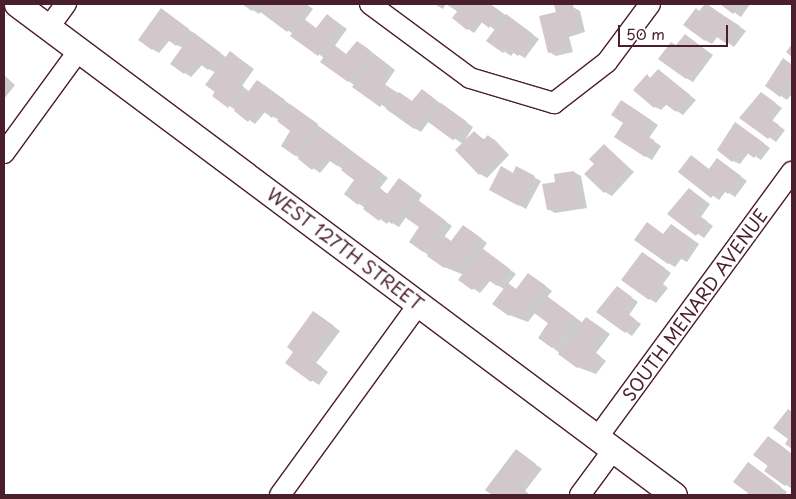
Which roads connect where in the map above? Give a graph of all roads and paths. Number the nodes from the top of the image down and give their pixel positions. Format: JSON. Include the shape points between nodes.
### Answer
{"nodes":[{"id":1,"x":17,"y":4,"type":"edge"},
{"id":2,"x":66,"y":4,"type":"edge"},
{"id":3,"x":370,"y":4,"type":"edge"},
{"id":4,"x":650,"y":4,"type":"edge"},
{"id":5,"x":49,"y":28,"type":"junction"},
{"id":6,"x":79,"y":50,"type":"junction"},
{"id":7,"x":4,"y":153,"type":"edge"},
{"id":8,"x":792,"y":172,"type":"edge"},
{"id":9,"x":419,"y":304,"type":"junction"},
{"id":10,"x":605,"y":444,"type":"junction"},
{"id":11,"x":280,"y":495,"type":"edge"},
{"id":12,"x":580,"y":495,"type":"edge"},
{"id":13,"x":674,"y":495,"type":"edge"}],
"edges":[{"from":1,"to":5,"type":"main road","name":"WEST 127TH STREET"},
{"from":2,"to":5,"type":"street"},
{"from":3,"to":4,"type":"street","via":[[470,78],[497,89],[554,103],[607,62]]},
{"from":5,"to":6,"type":"main road","name":"WEST 127TH STREET"},
{"from":6,"to":7,"type":"street"},
{"from":6,"to":9,"type":"main road","name":"WEST 127TH STREET"},
{"from":8,"to":10,"type":"street","name":"SOUTH MENARD AVENUE"},
{"from":9,"to":10,"type":"main road","name":"WEST 127TH STREET"},
{"from":9,"to":11,"type":"street"},
{"from":10,"to":12,"type":"street","name":"SOUTH MENARD AVENUE"},
{"from":10,"to":13,"type":"main road","name":"WEST 127TH STREET"}]}
